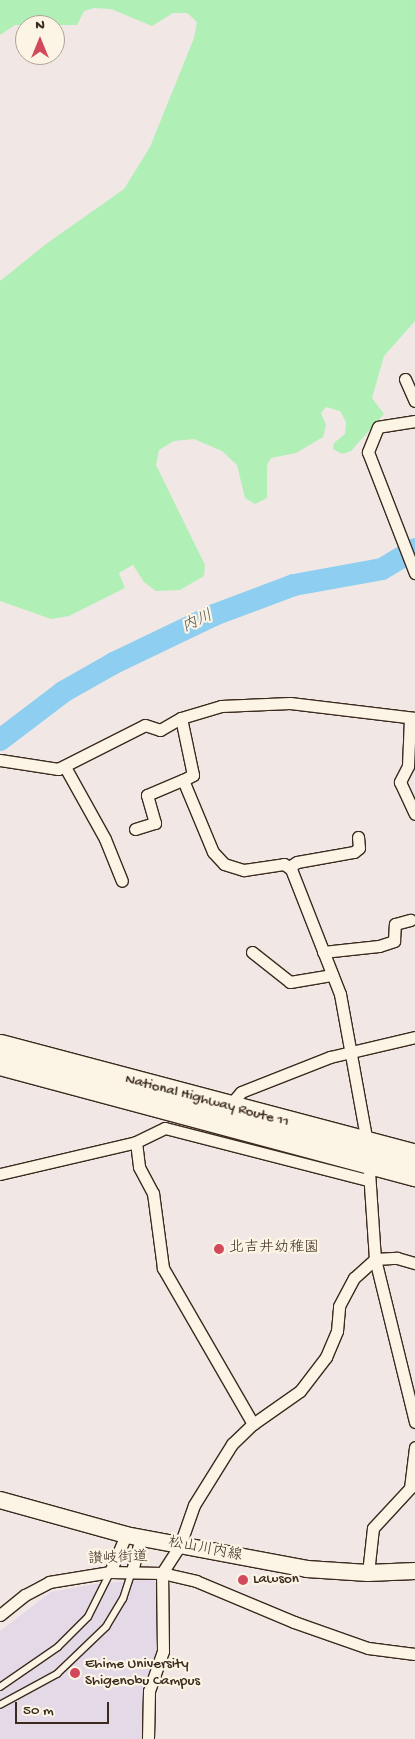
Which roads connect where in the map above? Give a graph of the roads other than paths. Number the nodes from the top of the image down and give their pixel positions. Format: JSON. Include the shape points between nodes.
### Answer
{"nodes":[{"id":1,"x":405,"y":379,"type":"dead end"},
{"id":2,"x":415,"y":401,"type":"edge"},
{"id":3,"x":415,"y":421,"type":"edge"},
{"id":4,"x":412,"y":570,"type":"edge"},
{"id":5,"x":181,"y":718,"type":"junction"},
{"id":6,"x":413,"y":718,"type":"edge"},
{"id":7,"x":0,"y":760,"type":"edge"},
{"id":8,"x":65,"y":767,"type":"junction"},
{"id":9,"x":183,"y":780,"type":"junction"},
{"id":10,"x":415,"y":814,"type":"edge"},
{"id":11,"x":135,"y":829,"type":"dead end"},
{"id":12,"x":358,"y":837,"type":"dead end"},
{"id":13,"x":289,"y":867,"type":"junction"},
{"id":14,"x":122,"y":881,"type":"dead end"},
{"id":15,"x":410,"y":920,"type":"dead end"},
{"id":16,"x":252,"y":952,"type":"dead end"},
{"id":17,"x":323,"y":952,"type":"junction"},
{"id":18,"x":332,"y":974,"type":"junction"},
{"id":19,"x":415,"y":1037,"type":"edge"},
{"id":20,"x":0,"y":1045,"type":"edge"},
{"id":21,"x":351,"y":1052,"type":"junction"},
{"id":22,"x":0,"y":1064,"type":"edge"},
{"id":23,"x":229,"y":1106,"type":"junction"},
{"id":24,"x":136,"y":1142,"type":"junction"},
{"id":25,"x":415,"y":1156,"type":"edge"},
{"id":26,"x":367,"y":1162,"type":"junction"},
{"id":27,"x":0,"y":1174,"type":"edge"},
{"id":28,"x":415,"y":1175,"type":"edge"},
{"id":29,"x":375,"y":1259,"type":"junction"},
{"id":30,"x":415,"y":1263,"type":"edge"},
{"id":31,"x":415,"y":1422,"type":"edge"},
{"id":32,"x":253,"y":1424,"type":"junction"},
{"id":33,"x":415,"y":1447,"type":"edge"},
{"id":34,"x":0,"y":1500,"type":"edge"},
{"id":35,"x":134,"y":1536,"type":"junction"},
{"id":36,"x":180,"y":1545,"type":"junction"},
{"id":37,"x":132,"y":1571,"type":"junction"},
{"id":38,"x":415,"y":1571,"type":"edge"},
{"id":39,"x":110,"y":1572,"type":"junction"},
{"id":40,"x":162,"y":1573,"type":"junction"},
{"id":41,"x":368,"y":1573,"type":"junction"},
{"id":42,"x":0,"y":1616,"type":"edge"},
{"id":43,"x":415,"y":1654,"type":"edge"},
{"id":44,"x":0,"y":1687,"type":"edge"},
{"id":45,"x":0,"y":1705,"type":"edge"},
{"id":46,"x":148,"y":1739,"type":"edge"}],
"edges":[{"from":1,"to":2,"type":"street"},
{"from":3,"to":4,"type":"street","via":[[378,427],[368,452]]},
{"from":5,"to":6,"type":"street","via":[[221,706],[290,703]]},
{"from":5,"to":8,"type":"street","via":[[160,730],[145,725]]},
{"from":5,"to":9,"type":"street","via":[[193,776]]},
{"from":6,"to":10,"type":"street","via":[[408,766],[400,782]]},
{"from":7,"to":8,"type":"street","via":[[58,769]]},
{"from":8,"to":14,"type":"street","via":[[105,839]]},
{"from":9,"to":11,"type":"street","via":[[147,795],[155,823]]},
{"from":9,"to":13,"type":"street","via":[[213,852],[224,864],[244,870],[264,865],[284,864]]},
{"from":12,"to":13,"type":"street","via":[[359,848],[354,852],[297,862]]},
{"from":13,"to":17,"type":"street"},
{"from":15,"to":17,"type":"street","via":[[395,924],[394,941],[379,946]]},
{"from":16,"to":18,"type":"street","via":[[290,982]]},
{"from":17,"to":18,"type":"street"},
{"from":18,"to":21,"type":"street","via":[[340,994]]},
{"from":19,"to":21,"type":"street"},
{"from":20,"to":23,"type":"highway","name":"National Highway Route 11"},
{"from":21,"to":23,"type":"street","via":[[241,1092]]},
{"from":21,"to":26,"type":"street"},
{"from":22,"to":26,"type":"highway","name":"National Highway Route 11"},
{"from":23,"to":26,"type":"highway","name":"National Highway Route 11"},
{"from":24,"to":26,"type":"street","via":[[165,1128]]},
{"from":24,"to":27,"type":"street"},
{"from":24,"to":32,"type":"street","via":[[139,1167],[153,1193],[163,1268]]},
{"from":25,"to":26,"type":"highway","name":"National Highway Route 11"},
{"from":26,"to":28,"type":"highway","name":"National Highway Route 11"},
{"from":26,"to":29,"type":"street"},
{"from":29,"to":30,"type":"street","via":[[397,1258]]},
{"from":29,"to":31,"type":"street"},
{"from":29,"to":32,"type":"street","via":[[354,1278],[339,1306],[337,1331],[326,1357],[300,1390]]},
{"from":32,"to":36,"type":"street","via":[[232,1444],[194,1504]]},
{"from":33,"to":41,"type":"street","via":[[410,1488],[373,1528]]},
{"from":34,"to":35,"type":"main road","name":"松山川内線"},
{"from":35,"to":36,"type":"main road","name":"松山川内線"},
{"from":35,"to":37,"type":"street"},
{"from":35,"to":39,"type":"street"},
{"from":36,"to":40,"type":"street"},
{"from":36,"to":41,"type":"main road","name":"松山川内線","via":[[307,1569]]},
{"from":37,"to":39,"type":"street","name":"讃岐街道"},
{"from":37,"to":40,"type":"street","name":"讃岐街道"},
{"from":37,"to":45,"type":"lane","via":[[123,1599],[106,1627],[37,1688]]},
{"from":38,"to":41,"type":"main road","name":"松山川内線"},
{"from":39,"to":42,"type":"street","name":"讃岐街道","via":[[49,1582],[25,1595]]},
{"from":39,"to":44,"type":"lane","via":[[88,1616],[58,1647]]},
{"from":40,"to":43,"type":"street","name":"讃岐街道","via":[[196,1581],[294,1622],[368,1648]]},
{"from":40,"to":46,"type":"street","via":[[162,1650],[149,1691]]}]}
